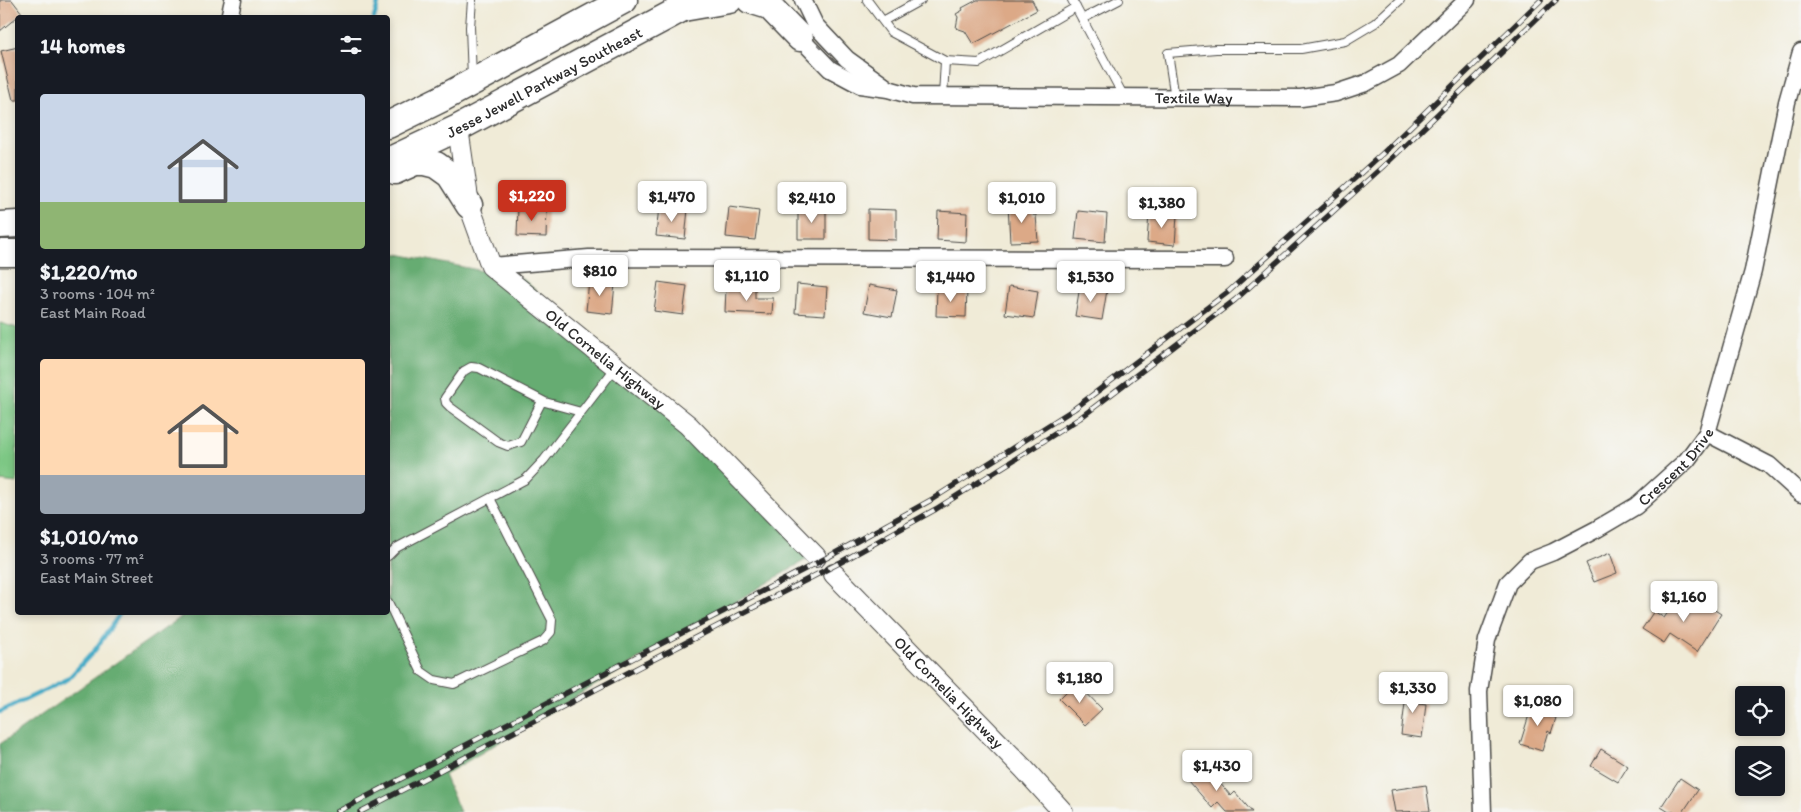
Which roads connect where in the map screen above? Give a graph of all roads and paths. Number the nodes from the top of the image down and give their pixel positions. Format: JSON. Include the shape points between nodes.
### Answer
{"nodes":[{"id":1,"x":233,"y":0,"type":"edge"},
{"id":2,"x":472,"y":0,"type":"edge"},
{"id":3,"x":624,"y":0,"type":"edge"},
{"id":4,"x":729,"y":0,"type":"edge"},
{"id":5,"x":750,"y":0,"type":"edge"},
{"id":6,"x":779,"y":0,"type":"edge"},
{"id":7,"x":803,"y":0,"type":"edge"},
{"id":8,"x":867,"y":0,"type":"edge"},
{"id":9,"x":921,"y":0,"type":"edge"},
{"id":10,"x":1119,"y":0,"type":"edge"},
{"id":11,"x":1400,"y":0,"type":"edge"},
{"id":12,"x":1468,"y":0,"type":"edge"},
{"id":13,"x":691,"y":4,"type":"edge"},
{"id":14,"x":1074,"y":4,"type":"edge"},
{"id":15,"x":230,"y":15,"type":"edge"},
{"id":16,"x":1082,"y":19,"type":"junction"},
{"id":17,"x":883,"y":21,"type":"junction"},
{"id":18,"x":800,"y":38,"type":"junction"},
{"id":19,"x":1801,"y":52,"type":"edge"},
{"id":20,"x":945,"y":61,"type":"junction"},
{"id":21,"x":472,"y":82,"type":"junction"},
{"id":22,"x":888,"y":89,"type":"junction"},
{"id":23,"x":943,"y":96,"type":"junction"},
{"id":24,"x":1124,"y":97,"type":"junction"},
{"id":25,"x":1175,"y":98,"type":"junction"},
{"id":26,"x":390,"y":124,"type":"edge"},
{"id":27,"x":458,"y":128,"type":"junction"},
{"id":28,"x":390,"y":160,"type":"edge"},
{"id":29,"x":390,"y":173,"type":"edge"},
{"id":30,"x":469,"y":206,"type":"junction"},
{"id":31,"x":15,"y":224,"type":"edge"},
{"id":32,"x":0,"y":225,"type":"edge"},
{"id":33,"x":15,"y":252,"type":"edge"},
{"id":34,"x":0,"y":253,"type":"edge"},
{"id":35,"x":1225,"y":259,"type":"dead end"},
{"id":36,"x":491,"y":266,"type":"junction"},
{"id":37,"x":616,"y":367,"type":"junction"},
{"id":38,"x":542,"y":401,"type":"junction"},
{"id":39,"x":581,"y":412,"type":"junction"},
{"id":40,"x":1707,"y":433,"type":"junction"},
{"id":41,"x":1801,"y":494,"type":"edge"},
{"id":42,"x":490,"y":498,"type":"junction"},
{"id":43,"x":390,"y":554,"type":"edge"},
{"id":44,"x":816,"y":557,"type":"dead end"},
{"id":45,"x":834,"y":574,"type":"dead end"},
{"id":46,"x":390,"y":606,"type":"edge"},
{"id":47,"x":1063,"y":812,"type":"edge"},
{"id":48,"x":1483,"y":812,"type":"edge"}],
"edges":[{"from":1,"to":15,"type":"street"},
{"from":2,"to":21,"type":"lane"},
{"from":3,"to":21,"type":"main road","name":"Jesse Jewell Parkway Southeast"},
{"from":4,"to":13,"type":"main road","name":"Jesse Jewell Parkway Southeast"},
{"from":5,"to":18,"type":"main road","via":[[769,6]]},
{"from":6,"to":18,"type":"street","name":"Textile Way"},
{"from":7,"to":22,"type":"street","name":"Textile Way","via":[[815,25],[847,59]]},
{"from":8,"to":17,"type":"lane"},
{"from":9,"to":17,"type":"lane"},
{"from":10,"to":16,"type":"lane"},
{"from":11,"to":25,"type":"lane","via":[[1375,23],[1345,40],[1301,49],[1216,49],[1168,53]]},
{"from":12,"to":25,"type":"street","name":"Textile Way","via":[[1399,65],[1366,83],[1336,93],[1301,98]]},
{"from":13,"to":27,"type":"main road","name":"Jesse Jewell Parkway Southeast"},
{"from":14,"to":16,"type":"lane"},
{"from":14,"to":20,"type":"lane","via":[[980,63]]},
{"from":16,"to":24,"type":"lane"},
{"from":17,"to":20,"type":"lane","via":[[891,32]]},
{"from":18,"to":22,"type":"street","name":"Textile Way","via":[[830,70],[860,85]]},
{"from":19,"to":40,"type":"street","name":"Crescent Drive","via":[[1753,271]]},
{"from":20,"to":23,"type":"lane"},
{"from":21,"to":26,"type":"main road","name":"Jesse Jewell Parkway Southeast"},
{"from":22,"to":23,"type":"street","name":"Textile Way","via":[[914,96]]},
{"from":23,"to":24,"type":"street","name":"Textile Way"},
{"from":24,"to":25,"type":"street","name":"Textile Way"},
{"from":27,"to":28,"type":"main road","name":"Jesse Jewell Parkway Southeast"},
{"from":27,"to":30,"type":"street"},
{"from":29,"to":30,"type":"main road","via":[[415,162],[436,165],[450,175]]},
{"from":30,"to":36,"type":"street"},
{"from":31,"to":32,"type":"main road"},
{"from":33,"to":34,"type":"main road"},
{"from":35,"to":36,"type":"street","via":[[589,258]]},
{"from":36,"to":37,"type":"street","name":"Old Cornelia Highway"},
{"from":37,"to":39,"type":"lane"},
{"from":37,"to":44,"type":"street","name":"Old Cornelia Highway","via":[[688,425]]},
{"from":38,"to":38,"type":"lane","via":[[479,368],[471,367],[464,371],[445,398],[450,407],[508,446],[521,442]]},
{"from":38,"to":39,"type":"lane"},
{"from":39,"to":42,"type":"lane","via":[[526,479]]},
{"from":40,"to":41,"type":"street","via":[[1769,465]]},
{"from":40,"to":48,"type":"street","name":"Crescent Drive","via":[[1687,460],[1636,506],[1588,534],[1530,561],[1508,583],[1487,640],[1479,691]]},
{"from":42,"to":43,"type":"lane"},
{"from":42,"to":46,"type":"lane","via":[[552,620],[552,632],[543,641],[454,684],[434,680],[421,670]]},
{"from":45,"to":47,"type":"street","name":"Old Cornelia Highway"}]}
